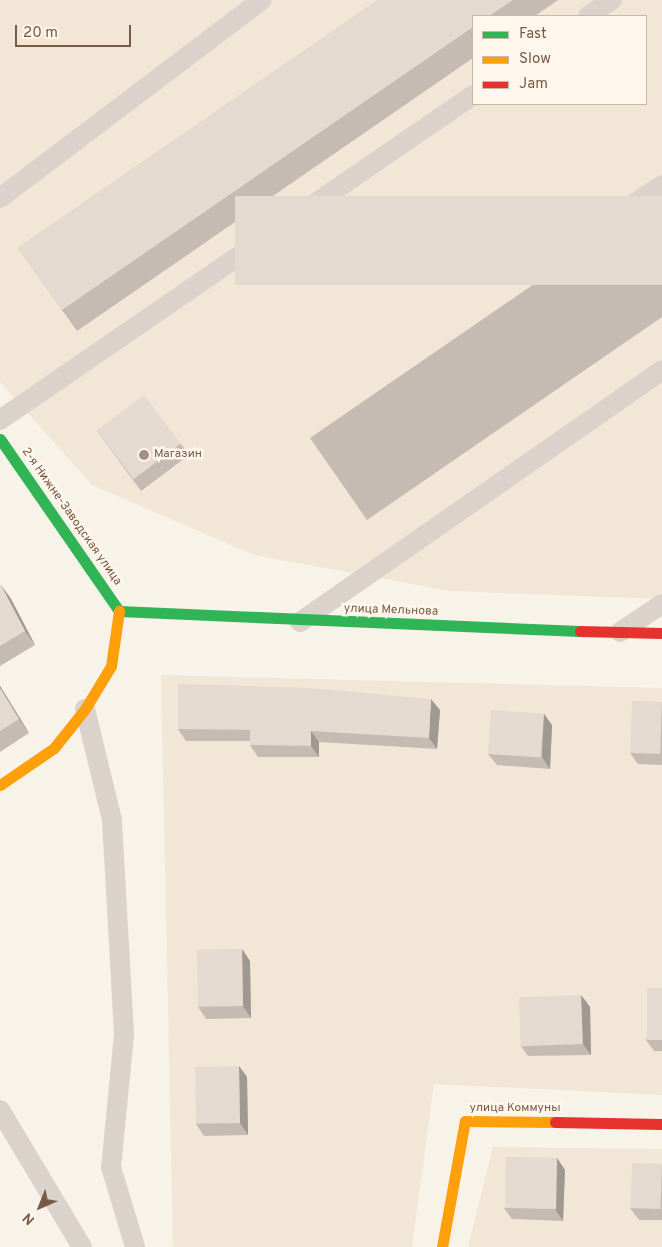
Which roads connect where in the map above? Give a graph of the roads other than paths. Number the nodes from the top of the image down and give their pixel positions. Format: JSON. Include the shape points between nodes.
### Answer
{"nodes":[{"id":1,"x":262,"y":0,"type":"edge"},
{"id":2,"x":612,"y":0,"type":"edge"},
{"id":3,"x":590,"y":15,"type":"edge"},
{"id":4,"x":472,"y":96,"type":"edge"},
{"id":5,"x":662,"y":185,"type":"edge"},
{"id":6,"x":0,"y":198,"type":"edge"},
{"id":7,"x":601,"y":226,"type":"dead end"},
{"id":8,"x":662,"y":370,"type":"edge"},
{"id":9,"x":0,"y":420,"type":"edge"},
{"id":10,"x":0,"y":439,"type":"edge"},
{"id":11,"x":662,"y":604,"type":"edge"},
{"id":12,"x":120,"y":611,"type":"junction"},
{"id":13,"x":300,"y":622,"type":"junction"},
{"id":14,"x":620,"y":632,"type":"junction"},
{"id":15,"x":662,"y":634,"type":"edge"},
{"id":16,"x":85,"y":710,"type":"junction"},
{"id":17,"x":0,"y":785,"type":"edge"},
{"id":18,"x":0,"y":1110,"type":"edge"},
{"id":19,"x":662,"y":1124,"type":"edge"},
{"id":20,"x":82,"y":1247,"type":"edge"},
{"id":21,"x":134,"y":1247,"type":"edge"},
{"id":22,"x":442,"y":1247,"type":"edge"}],
"edges":[{"from":1,"to":6,"type":"lane"},
{"from":2,"to":3,"type":"lane"},
{"from":4,"to":9,"type":"lane"},
{"from":5,"to":7,"type":"lane"},
{"from":8,"to":13,"type":"lane"},
{"from":10,"to":12,"type":"main road","name":"2-я Нижне-Заводская улица"},
{"from":11,"to":14,"type":"lane"},
{"from":12,"to":13,"type":"main road","name":"улица Мельнова"},
{"from":12,"to":16,"type":"main road","via":[[111,666]]},
{"from":13,"to":14,"type":"main road","name":"улица Мельнова"},
{"from":14,"to":15,"type":"main road","name":"улица Мельнова"},
{"from":16,"to":17,"type":"main road","via":[[54,748]]},
{"from":16,"to":21,"type":"lane","via":[[112,820],[124,1035],[111,1167]]},
{"from":18,"to":20,"type":"lane"},
{"from":19,"to":22,"type":"main road","name":"улица Коммуны","via":[[465,1121]]}]}
